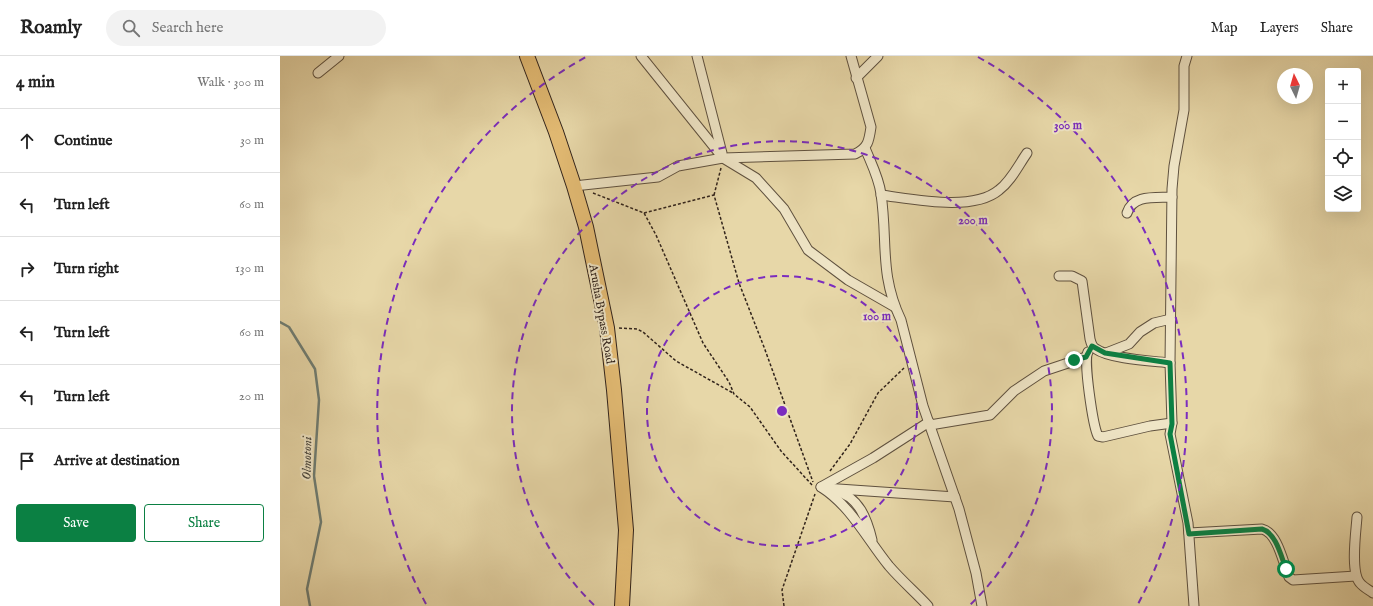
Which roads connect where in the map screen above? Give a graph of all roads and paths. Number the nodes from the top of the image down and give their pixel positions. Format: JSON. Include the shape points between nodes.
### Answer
{"nodes":[{"id":1,"x":339,"y":56,"type":"edge"},
{"id":2,"x":527,"y":56,"type":"edge"},
{"id":3,"x":641,"y":56,"type":"edge"},
{"id":4,"x":697,"y":56,"type":"edge"},
{"id":5,"x":851,"y":56,"type":"edge"},
{"id":6,"x":878,"y":56,"type":"edge"},
{"id":7,"x":1187,"y":56,"type":"edge"},
{"id":8,"x":318,"y":73,"type":"dead end"},
{"id":9,"x":856,"y":78,"type":"junction"},
{"id":10,"x":865,"y":148,"type":"junction"},
{"id":11,"x":1027,"y":153,"type":"dead end"},
{"id":12,"x":723,"y":158,"type":"junction"},
{"id":13,"x":574,"y":186,"type":"junction"},
{"id":14,"x":714,"y":195,"type":"junction"},
{"id":15,"x":881,"y":195,"type":"junction"},
{"id":16,"x":1172,"y":197,"type":"junction"},
{"id":17,"x":644,"y":213,"type":"junction"},
{"id":18,"x":1127,"y":213,"type":"dead end"},
{"id":19,"x":1059,"y":276,"type":"dead end"},
{"id":20,"x":895,"y":307,"type":"junction"},
{"id":21,"x":1171,"y":318,"type":"junction"},
{"id":22,"x":607,"y":328,"type":"junction"},
{"id":23,"x":1092,"y":346,"type":"junction"},
{"id":24,"x":1105,"y":353,"type":"junction"},
{"id":25,"x":1086,"y":357,"type":"junction"},
{"id":26,"x":1170,"y":363,"type":"junction"},
{"id":27,"x":734,"y":394,"type":"junction"},
{"id":28,"x":929,"y":424,"type":"junction"},
{"id":29,"x":1172,"y":424,"type":"junction"},
{"id":30,"x":821,"y":488,"type":"junction"},
{"id":31,"x":954,"y":497,"type":"junction"},
{"id":32,"x":1357,"y":517,"type":"dead end"},
{"id":33,"x":1189,"y":534,"type":"junction"},
{"id":34,"x":1356,"y":576,"type":"junction"},
{"id":35,"x":1373,"y":593,"type":"edge"},
{"id":36,"x":622,"y":606,"type":"edge"},
{"id":37,"x":928,"y":606,"type":"edge"},
{"id":38,"x":982,"y":606,"type":"edge"},
{"id":39,"x":1194,"y":606,"type":"edge"}],
"edges":[{"from":1,"to":8,"type":"street"},
{"from":2,"to":13,"type":"main road","name":"Arusha Bypass Road"},
{"from":3,"to":12,"type":"street"},
{"from":4,"to":12,"type":"street"},
{"from":5,"to":9,"type":"street"},
{"from":6,"to":9,"type":"street"},
{"from":7,"to":16,"type":"street","via":[[1184,66],[1184,110],[1172,173]]},
{"from":9,"to":10,"type":"street","via":[[870,127],[870,137]]},
{"from":10,"to":12,"type":"street","via":[[855,154]]},
{"from":10,"to":15,"type":"street"},
{"from":11,"to":15,"type":"street","via":[[1009,180],[999,190],[982,199],[957,202]]},
{"from":12,"to":13,"type":"street","via":[[678,166],[658,177]]},
{"from":12,"to":14,"type":"path"},
{"from":12,"to":20,"type":"street","via":[[756,178],[784,209],[808,250],[848,280]]},
{"from":13,"to":17,"type":"path"},
{"from":13,"to":22,"type":"main road","name":"Arusha Bypass Road","via":[[586,227]]},
{"from":14,"to":17,"type":"path"},
{"from":14,"to":27,"type":"path","via":[[739,283],[816,490],[781,451],[750,407]]},
{"from":15,"to":20,"type":"street","via":[[885,264]]},
{"from":16,"to":18,"type":"street","via":[[1139,200],[1132,203]]},
{"from":16,"to":21,"type":"street"},
{"from":17,"to":27,"type":"path","via":[[703,343]]},
{"from":19,"to":23,"type":"street","via":[[1072,276],[1082,281]]},
{"from":20,"to":28,"type":"street","via":[[901,320]]},
{"from":21,"to":24,"type":"street","via":[[1154,323],[1140,332],[1129,344]]},
{"from":21,"to":26,"type":"street"},
{"from":22,"to":27,"type":"path","via":[[636,329],[676,361]]},
{"from":22,"to":36,"type":"main road","name":"Arusha Bypass Road","via":[[626,530]]},
{"from":23,"to":24,"type":"street"},
{"from":23,"to":25,"type":"street"},
{"from":24,"to":26,"type":"street"},
{"from":25,"to":28,"type":"street","via":[[1060,364],[1038,374],[1014,391],[990,415]]},
{"from":25,"to":29,"type":"street","via":[[1098,436]]},
{"from":26,"to":29,"type":"street"},
{"from":28,"to":30,"type":"street"},
{"from":28,"to":31,"type":"street"},
{"from":29,"to":33,"type":"street","via":[[1170,434]]},
{"from":30,"to":31,"type":"street"},
{"from":30,"to":37,"type":"street","via":[[832,494],[849,511],[890,566]]},
{"from":31,"to":38,"type":"street","via":[[976,573]]},
{"from":32,"to":34,"type":"street"},
{"from":33,"to":34,"type":"street","via":[[1268,530],[1293,580]]},
{"from":33,"to":39,"type":"street"},
{"from":34,"to":35,"type":"street","via":[[1359,583]]}]}
